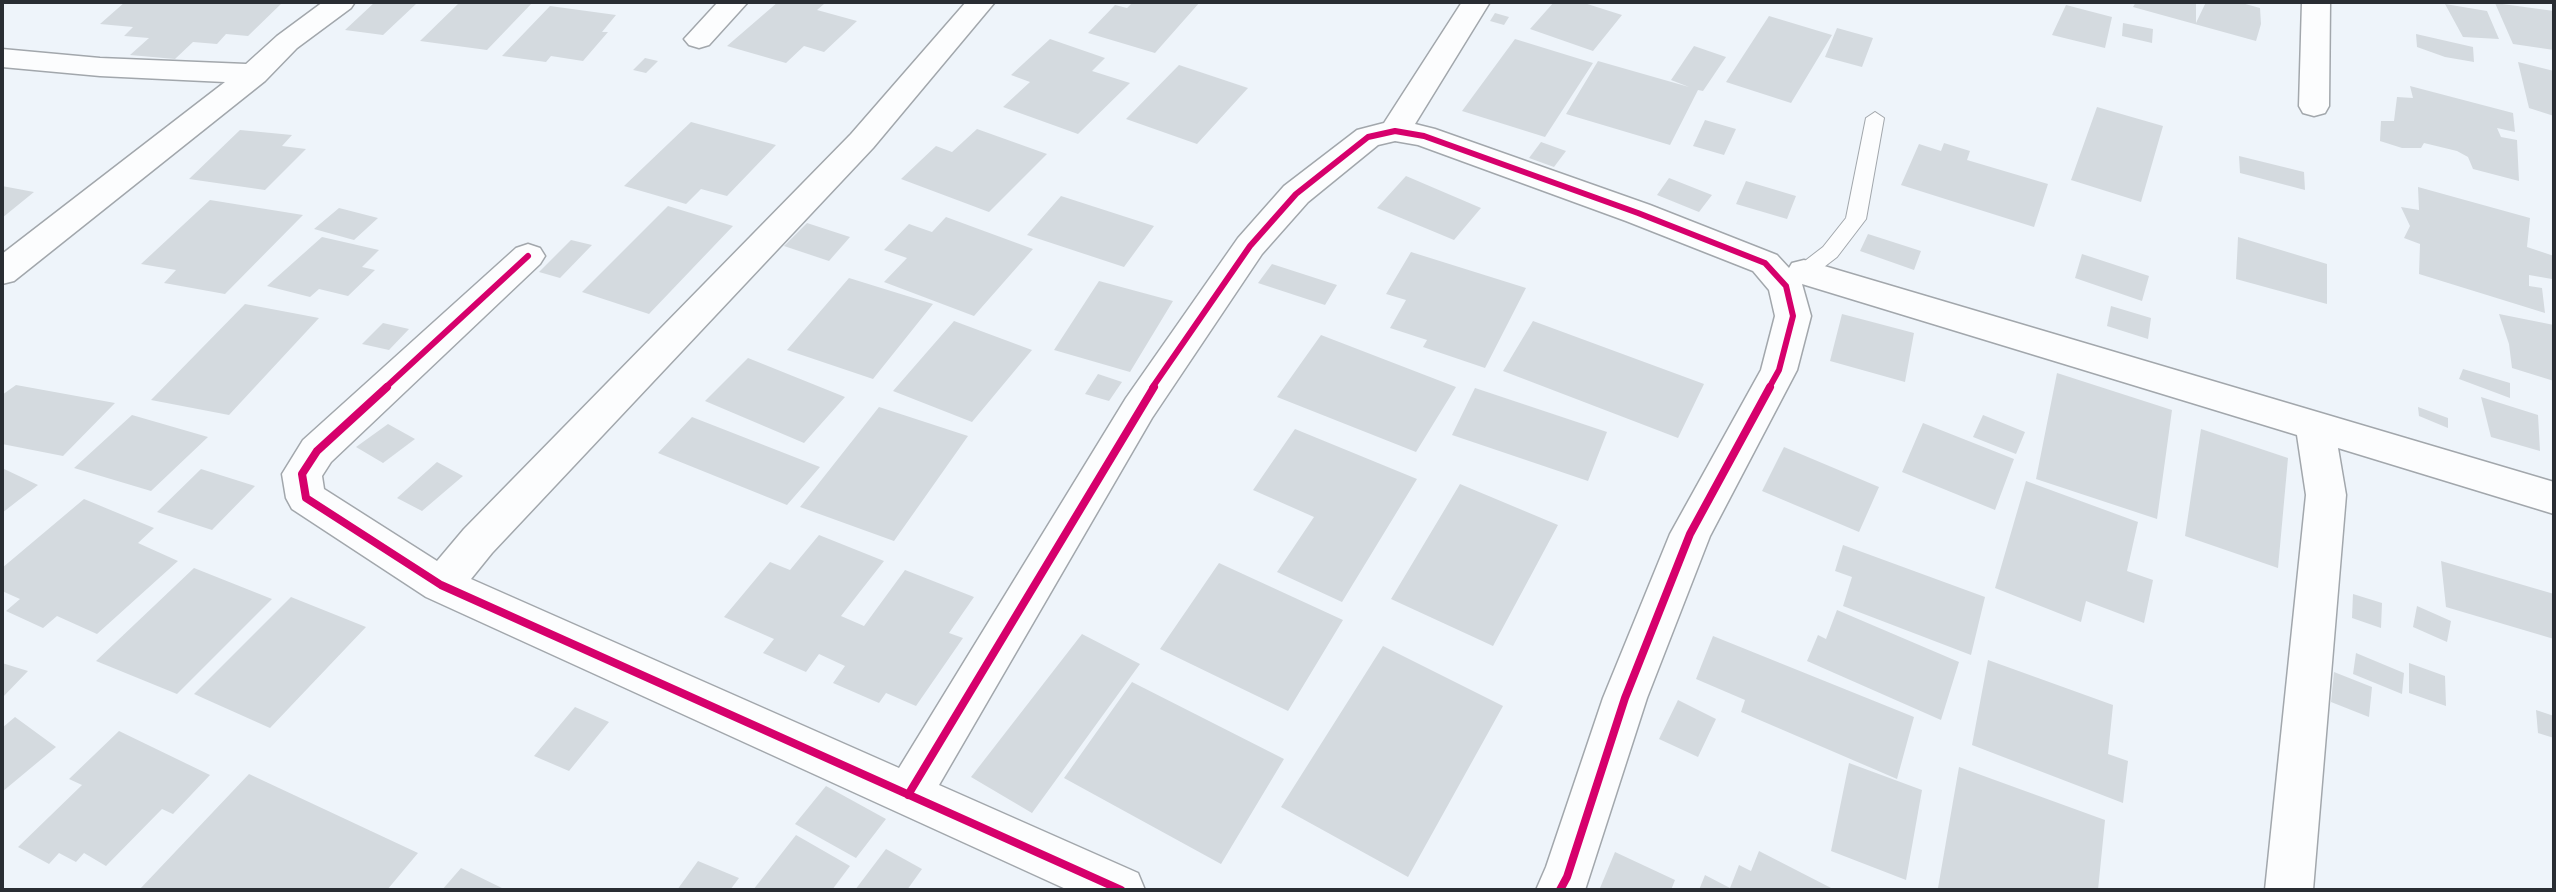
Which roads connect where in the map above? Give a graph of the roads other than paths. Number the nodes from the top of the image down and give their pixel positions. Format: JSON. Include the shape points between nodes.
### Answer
{"nodes":[{"id":1,"x":341,"y":2,"type":"edge"},
{"id":2,"x":734,"y":2,"type":"edge"},
{"id":3,"x":981,"y":2,"type":"edge"},
{"id":4,"x":1476,"y":2,"type":"edge"},
{"id":5,"x":2316,"y":2,"type":"edge"},
{"id":6,"x":698,"y":39,"type":"dead end"},
{"id":7,"x":2,"y":58,"type":"edge"},
{"id":8,"x":254,"y":74,"type":"junction"},
{"id":9,"x":2314,"y":106,"type":"dead end"},
{"id":10,"x":1875,"y":118,"type":"dead end"},
{"id":11,"x":1395,"y":131,"type":"junction"},
{"id":12,"x":528,"y":256,"type":"dead end"},
{"id":13,"x":2,"y":272,"type":"edge"},
{"id":14,"x":1795,"y":279,"type":"junction"},
{"id":15,"x":2315,"y":425,"type":"junction"},
{"id":16,"x":2554,"y":498,"type":"edge"},
{"id":17,"x":441,"y":585,"type":"junction"},
{"id":18,"x":908,"y":795,"type":"junction"},
{"id":19,"x":1121,"y":890,"type":"edge"},
{"id":20,"x":1560,"y":890,"type":"edge"},
{"id":21,"x":2289,"y":890,"type":"edge"}],
"edges":[{"from":1,"to":8,"type":"street"},
{"from":2,"to":6,"type":"street"},
{"from":3,"to":17,"type":"street","via":[[862,141]]},
{"from":4,"to":11,"type":"street"},
{"from":5,"to":9,"type":"street"},
{"from":7,"to":8,"type":"street"},
{"from":8,"to":13,"type":"street"},
{"from":10,"to":14,"type":"lane","via":[[1856,219],[1830,252]]},
{"from":11,"to":14,"type":"street","via":[[1437,141],[1714,243]]},
{"from":11,"to":18,"type":"street","via":[[1368,137],[1296,194],[1250,246],[1139,408]]},
{"from":12,"to":17,"type":"street","via":[[317,451],[302,474],[306,498]]},
{"from":14,"to":15,"type":"street"},
{"from":14,"to":20,"type":"street","via":[[1793,316],[1779,370],[1690,534],[1625,698]]},
{"from":15,"to":16,"type":"street"},
{"from":15,"to":21,"type":"street","via":[[2326,495]]},
{"from":17,"to":18,"type":"street"},
{"from":18,"to":19,"type":"street"}]}
